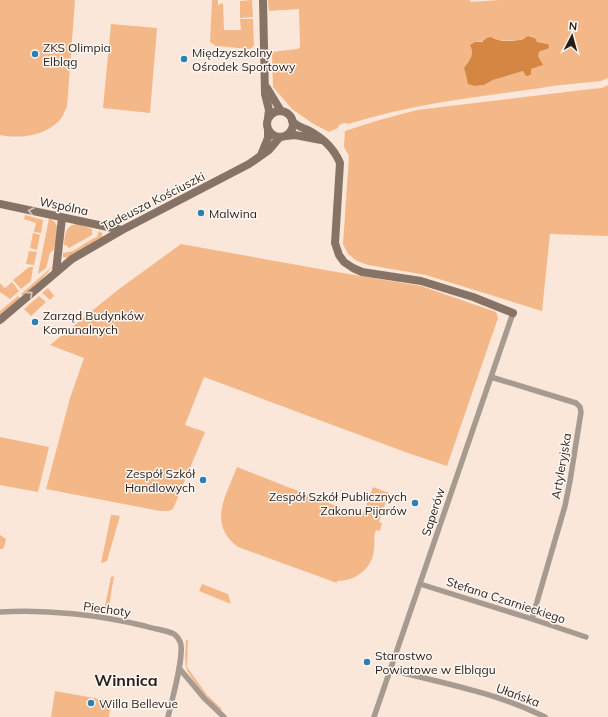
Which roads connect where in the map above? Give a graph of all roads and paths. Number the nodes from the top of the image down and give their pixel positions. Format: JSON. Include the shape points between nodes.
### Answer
{"nodes":[{"id":1,"x":263,"y":0,"type":"edge"},
{"id":2,"x":265,"y":85,"type":"junction"},
{"id":3,"x":281,"y":111,"type":"junction"},
{"id":4,"x":268,"y":118,"type":"junction"},
{"id":5,"x":292,"y":121,"type":"junction"},
{"id":6,"x":268,"y":131,"type":"junction"},
{"id":7,"x":283,"y":136,"type":"junction"},
{"id":8,"x":322,"y":140,"type":"junction"},
{"id":9,"x":261,"y":155,"type":"junction"},
{"id":10,"x":0,"y":204,"type":"edge"},
{"id":11,"x":62,"y":218,"type":"junction"},
{"id":12,"x":122,"y":230,"type":"junction"},
{"id":13,"x":56,"y":271,"type":"junction"},
{"id":14,"x":513,"y":313,"type":"joint"},
{"id":15,"x":0,"y":320,"type":"edge"},
{"id":16,"x":491,"y":377,"type":"junction"},
{"id":17,"x":420,"y":584,"type":"junction"},
{"id":18,"x":0,"y":612,"type":"edge"},
{"id":19,"x":532,"y":619,"type":"junction"},
{"id":20,"x":586,"y":637,"type":"dead end"},
{"id":21,"x":179,"y":668,"type":"junction"},
{"id":22,"x":391,"y":670,"type":"junction"},
{"id":23,"x":168,"y":717,"type":"edge"},
{"id":24,"x":224,"y":717,"type":"edge"},
{"id":25,"x":374,"y":717,"type":"edge"},
{"id":26,"x":545,"y":717,"type":"edge"}],
"edges":[{"from":1,"to":2,"type":"street"},
{"from":2,"to":3,"type":"street"},
{"from":2,"to":4,"type":"street"},
{"from":3,"to":4,"type":"street","via":[[273,113]]},
{"from":3,"to":5,"type":"street","via":[[287,113]]},
{"from":4,"to":6,"type":"street"},
{"from":5,"to":7,"type":"street","via":[[291,131]]},
{"from":5,"to":8,"type":"street"},
{"from":6,"to":7,"type":"street","via":[[274,136]]},
{"from":6,"to":9,"type":"street"},
{"from":7,"to":8,"type":"street","via":[[295,135]]},
{"from":7,"to":9,"type":"street","name":"Tadeusza Kościuszki"},
{"from":8,"to":14,"type":"street","via":[[328,143],[340,163],[335,243],[339,255],[347,264],[362,272],[421,281]]},
{"from":9,"to":12,"type":"street","name":"Tadeusza Kościuszki","via":[[213,184]]},
{"from":11,"to":10,"type":"street","name":"Wspólna","one_way":true},
{"from":11,"to":12,"type":"street","name":"Wspólna"},
{"from":11,"to":13,"type":"street"},
{"from":12,"to":13,"type":"street","name":"Tadeusza Kościuszki"},
{"from":15,"to":13,"type":"street","name":"Tadeusza Kościuszki","one_way":true},
{"from":14,"to":16,"type":"street","name":"Saperów"},
{"from":16,"to":17,"type":"street","name":"Saperów"},
{"from":16,"to":19,"type":"street","name":"Artyleryjska","via":[[576,403],[581,412],[565,506]]},
{"from":17,"to":19,"type":"street","name":"Stefana Czarnieckiego"},
{"from":17,"to":22,"type":"street","name":"Saperów"},
{"from":18,"to":21,"type":"street","name":"Piechoty","via":[[40,612],[99,617],[171,632],[177,636],[181,645]]},
{"from":19,"to":20,"type":"street","name":"Stefana Czarnieckiego"},
{"from":21,"to":23,"type":"street","name":"Piechoty"},
{"from":21,"to":24,"type":"street"},
{"from":22,"to":25,"type":"street","name":"Saperów"},
{"from":22,"to":26,"type":"street","name":"Ułańska","via":[[475,691]]}]}
